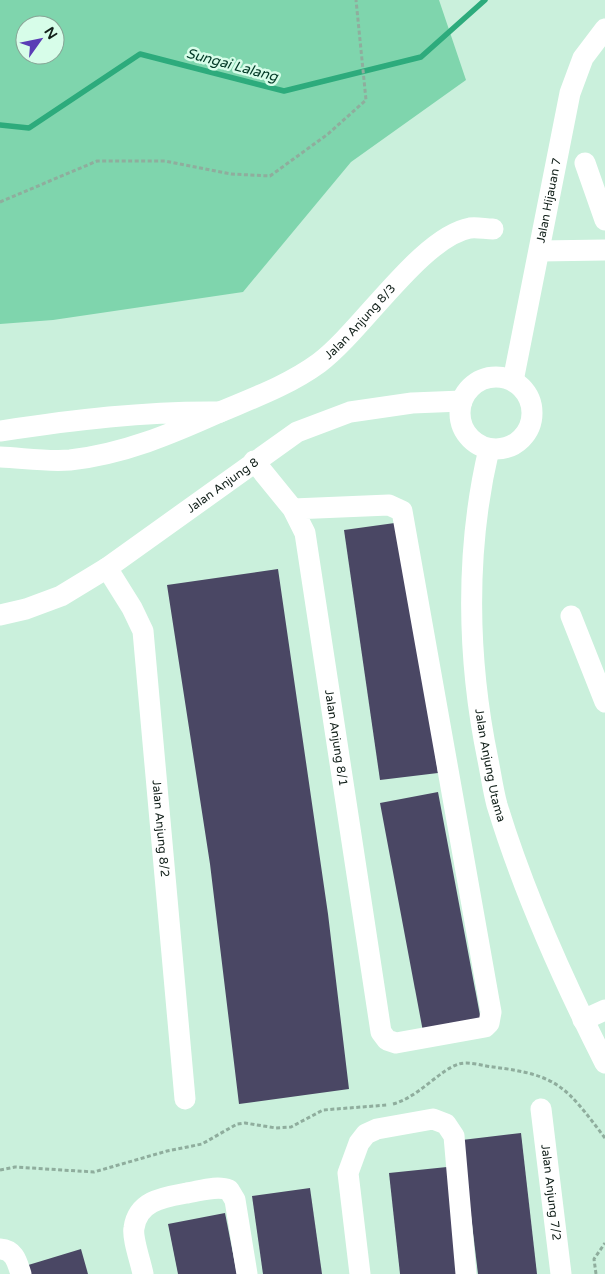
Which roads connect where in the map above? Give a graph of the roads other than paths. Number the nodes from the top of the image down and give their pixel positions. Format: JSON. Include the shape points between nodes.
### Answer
{"nodes":[{"id":1,"x":605,"y":29,"type":"edge"},
{"id":2,"x":585,"y":163,"type":"dead end"},
{"id":3,"x":605,"y":220,"type":"edge"},
{"id":4,"x":493,"y":229,"type":"dead end"},
{"id":5,"x":605,"y":250,"type":"edge"},
{"id":6,"x":540,"y":251,"type":"junction"},
{"id":7,"x":513,"y":381,"type":"junction"},
{"id":8,"x":462,"y":401,"type":"junction"},
{"id":9,"x":220,"y":412,"type":"junction"},
{"id":10,"x":0,"y":431,"type":"edge"},
{"id":11,"x":489,"y":449,"type":"junction"},
{"id":12,"x":0,"y":457,"type":"edge"},
{"id":13,"x":254,"y":461,"type":"junction"},
{"id":14,"x":293,"y":509,"type":"junction"},
{"id":15,"x":107,"y":568,"type":"junction"},
{"id":16,"x":0,"y":616,"type":"edge"},
{"id":17,"x":572,"y":616,"type":"dead end"},
{"id":18,"x":605,"y":702,"type":"edge"},
{"id":19,"x":605,"y":1010,"type":"edge"},
{"id":20,"x":583,"y":1020,"type":"junction"},
{"id":21,"x":605,"y":1063,"type":"edge"},
{"id":22,"x":185,"y":1099,"type":"dead end"},
{"id":23,"x":541,"y":1109,"type":"dead end"},
{"id":24,"x":0,"y":1249,"type":"edge"},
{"id":25,"x":21,"y":1274,"type":"edge"},
{"id":26,"x":143,"y":1274,"type":"edge"},
{"id":27,"x":247,"y":1274,"type":"edge"},
{"id":28,"x":360,"y":1274,"type":"edge"},
{"id":29,"x":466,"y":1274,"type":"edge"},
{"id":30,"x":562,"y":1274,"type":"edge"}],
"edges":[{"from":1,"to":6,"type":"street","name":"Jalan Hijauan 7","via":[[583,58],[570,93]]},
{"from":2,"to":3,"type":"street"},
{"from":4,"to":9,"type":"street","name":"Jalan Anjung 8/3","via":[[470,228],[452,234],[428,250],[341,345],[318,364],[286,384]]},
{"from":5,"to":6,"type":"street"},
{"from":6,"to":7,"type":"street","name":"Jalan Hijauan 7"},
{"from":7,"to":8,"type":"street","via":[[498,377],[483,379],[467,392]]},
{"from":7,"to":11,"type":"street","via":[[528,395],[532,415],[530,425],[518,442],[509,447]]},
{"from":8,"to":11,"type":"street","via":[[460,416],[465,431],[471,439]]},
{"from":8,"to":13,"type":"street","name":"Jalan Anjung 8","via":[[412,403],[350,412],[297,432]]},
{"from":9,"to":10,"type":"street","name":"Jalan Anjung 8/3","via":[[82,418]]},
{"from":9,"to":12,"type":"street","name":"Jalan Anjung 8/3","via":[[160,439],[120,452],[68,460]]},
{"from":11,"to":20,"type":"street","name":"Jalan Anjung Utama","via":[[481,481],[471,590],[479,715],[497,804],[542,930]]},
{"from":13,"to":14,"type":"street","name":"Jalan Anjung 8/1"},
{"from":13,"to":15,"type":"street","name":"Jalan Anjung 8"},
{"from":14,"to":14,"type":"street","name":"Jalan Anjung 8/1","via":[[305,533],[381,1032],[387,1040],[396,1043],[485,1027],[491,1012],[402,511],[389,505]]},
{"from":15,"to":16,"type":"street","name":"Jalan Anjung 8","via":[[61,596]]},
{"from":15,"to":22,"type":"street","name":"Jalan Anjung 8/2","via":[[143,631]]},
{"from":17,"to":18,"type":"street"},
{"from":19,"to":20,"type":"street"},
{"from":20,"to":21,"type":"street","name":"Jalan Anjung Utama"},
{"from":23,"to":30,"type":"street","name":"Jalan Anjung 7/2"},
{"from":24,"to":25,"type":"street","via":[[13,1254]]},
{"from":26,"to":27,"type":"street","via":[[133,1228],[143,1208],[153,1200],[224,1188],[235,1200]]},
{"from":28,"to":29,"type":"street","via":[[348,1173],[359,1143],[366,1134],[377,1129],[432,1119],[446,1124],[454,1136]]}]}
